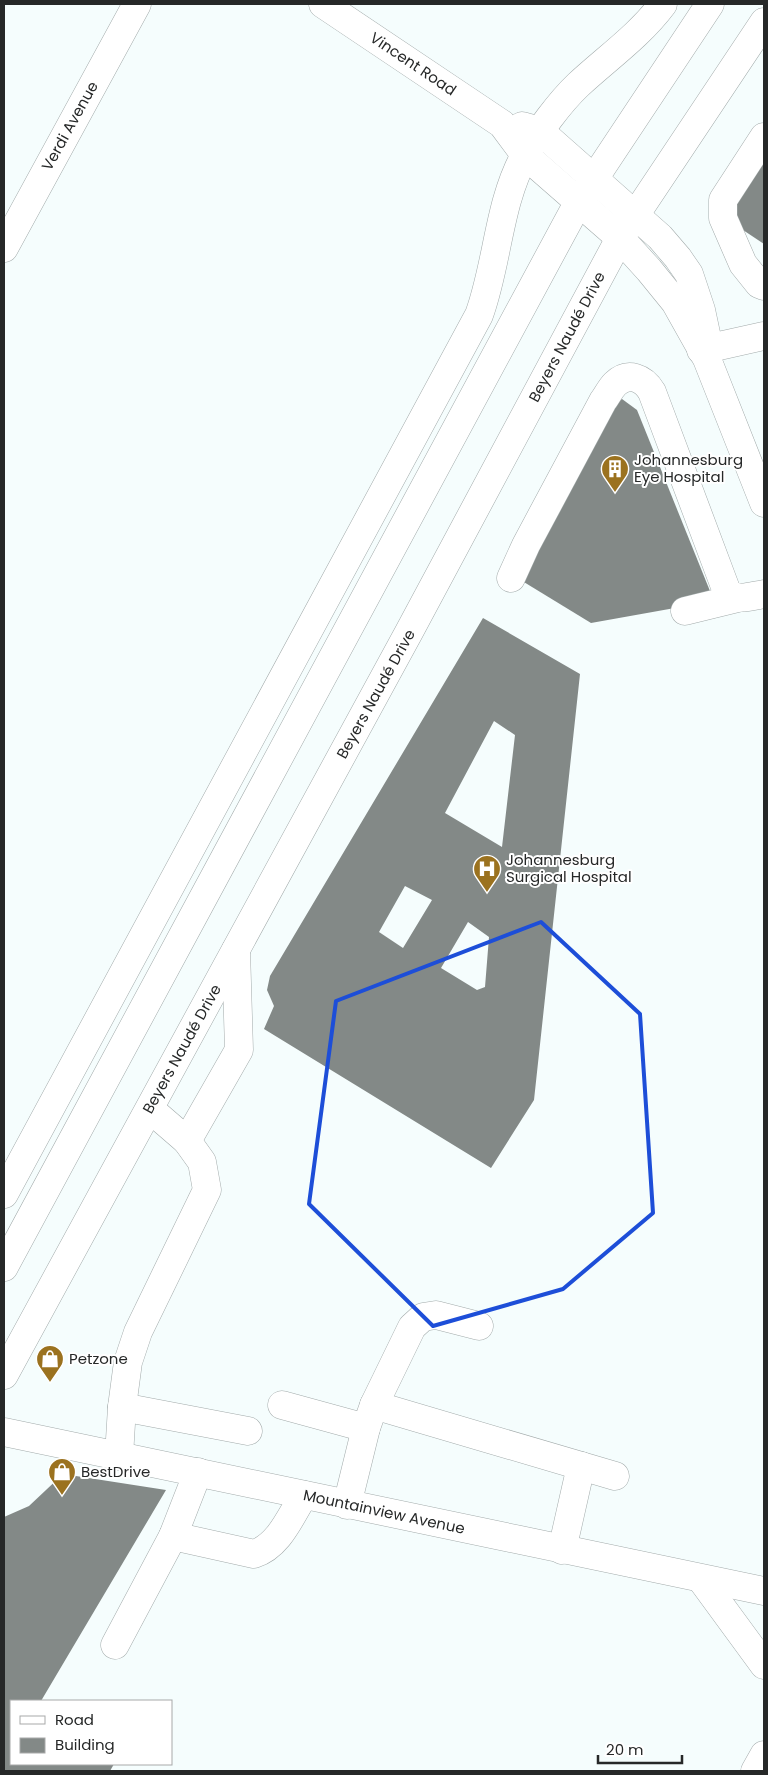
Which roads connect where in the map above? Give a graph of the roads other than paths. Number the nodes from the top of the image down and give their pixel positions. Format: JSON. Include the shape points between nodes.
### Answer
{"nodes":[{"id":1,"x":137,"y":4,"type":"edge"},
{"id":2,"x":323,"y":4,"type":"edge"},
{"id":3,"x":663,"y":4,"type":"edge"},
{"id":4,"x":710,"y":4,"type":"edge"},
{"id":5,"x":764,"y":22,"type":"edge"},
{"id":6,"x":502,"y":124,"type":"junction"},
{"id":7,"x":540,"y":131,"type":"junction"},
{"id":8,"x":764,"y":137,"type":"edge"},
{"id":9,"x":525,"y":155,"type":"junction"},
{"id":10,"x":594,"y":178,"type":"junction"},
{"id":11,"x":578,"y":203,"type":"junction"},
{"id":12,"x":636,"y":215,"type":"junction"},
{"id":13,"x":620,"y":238,"type":"junction"},
{"id":14,"x":4,"y":248,"type":"edge"},
{"id":15,"x":764,"y":286,"type":"edge"},
{"id":16,"x":764,"y":336,"type":"edge"},
{"id":17,"x":706,"y":352,"type":"junction"},
{"id":18,"x":764,"y":503,"type":"edge"},
{"id":19,"x":511,"y":578,"type":"dead end"},
{"id":20,"x":751,"y":596,"type":"edge"},
{"id":21,"x":686,"y":611,"type":"dead end"},
{"id":22,"x":236,"y":950,"type":"junction"},
{"id":23,"x":150,"y":1109,"type":"junction"},
{"id":24,"x":187,"y":1141,"type":"junction"},
{"id":25,"x":4,"y":1194,"type":"edge"},
{"id":26,"x":4,"y":1267,"type":"edge"},
{"id":27,"x":479,"y":1326,"type":"dead end"},
{"id":28,"x":4,"y":1375,"type":"edge"},
{"id":29,"x":282,"y":1405,"type":"dead end"},
{"id":30,"x":122,"y":1407,"type":"junction"},
{"id":31,"x":370,"y":1416,"type":"junction"},
{"id":32,"x":248,"y":1431,"type":"dead end"},
{"id":33,"x":4,"y":1432,"type":"edge"},
{"id":34,"x":119,"y":1456,"type":"junction"},
{"id":35,"x":581,"y":1466,"type":"junction"},
{"id":36,"x":198,"y":1472,"type":"junction"},
{"id":37,"x":615,"y":1476,"type":"dead end"},
{"id":38,"x":304,"y":1496,"type":"junction"},
{"id":39,"x":347,"y":1504,"type":"junction"},
{"id":40,"x":173,"y":1536,"type":"junction"},
{"id":41,"x":562,"y":1550,"type":"junction"},
{"id":42,"x":700,"y":1579,"type":"junction"},
{"id":43,"x":764,"y":1591,"type":"edge"},
{"id":44,"x":115,"y":1646,"type":"dead end"},
{"id":45,"x":764,"y":1665,"type":"edge"},
{"id":46,"x":764,"y":1754,"type":"edge"},
{"id":47,"x":755,"y":1771,"type":"edge"}],
"edges":[{"from":1,"to":14,"type":"street","name":"Verdi Avenue"},
{"from":2,"to":6,"type":"street","name":"Vincent Road"},
{"from":3,"to":7,"type":"street","via":[[630,41],[577,86]]},
{"from":4,"to":10,"type":"street"},
{"from":5,"to":12,"type":"street","name":"Beyers Naudé Drive"},
{"from":6,"to":7,"type":"street","name":"Vincent Road","via":[[516,124]]},
{"from":6,"to":9,"type":"street","name":"Vincent Road"},
{"from":7,"to":9,"type":"street"},
{"from":7,"to":10,"type":"street","name":"Vincent Road"},
{"from":8,"to":15,"type":"street","via":[[723,200],[723,218],[743,264]]},
{"from":9,"to":11,"type":"street","name":"Vincent Road"},
{"from":9,"to":25,"type":"street","via":[[512,182],[478,315]]},
{"from":10,"to":11,"type":"street"},
{"from":10,"to":12,"type":"street","name":"Vincent Road"},
{"from":11,"to":13,"type":"street","name":"Vincent Road"},
{"from":11,"to":26,"type":"street"},
{"from":12,"to":13,"type":"street","name":"Beyers Naudé Drive"},
{"from":12,"to":17,"type":"street","name":"Vincent Road","via":[[660,237],[688,274],[701,310]]},
{"from":13,"to":17,"type":"street","name":"Vincent Road","via":[[666,289]]},
{"from":13,"to":22,"type":"street","name":"Beyers Naudé Drive"},
{"from":16,"to":17,"type":"street"},
{"from":17,"to":18,"type":"street"},
{"from":19,"to":20,"type":"street","via":[[603,401],[614,385],[631,377],[639,378],[652,392],[723,586],[732,596]]},
{"from":20,"to":21,"type":"street"},
{"from":22,"to":23,"type":"street","name":"Beyers Naudé Drive"},
{"from":22,"to":24,"type":"street","via":[[239,1050]]},
{"from":23,"to":24,"type":"street"},
{"from":23,"to":28,"type":"street","name":"Beyers Naudé Drive"},
{"from":24,"to":30,"type":"street","via":[[202,1162],[207,1190],[138,1332],[128,1362]]},
{"from":27,"to":31,"type":"street","via":[[436,1315],[423,1317],[412,1328]]},
{"from":29,"to":31,"type":"street"},
{"from":30,"to":32,"type":"street"},
{"from":30,"to":34,"type":"street"},
{"from":31,"to":35,"type":"street"},
{"from":31,"to":39,"type":"street"},
{"from":33,"to":34,"type":"street","name":"Mountainview Avenue"},
{"from":34,"to":36,"type":"street","name":"Mountainview Avenue"},
{"from":35,"to":37,"type":"street"},
{"from":35,"to":41,"type":"street"},
{"from":36,"to":38,"type":"street","name":"Mountainview Avenue"},
{"from":36,"to":40,"type":"street"},
{"from":38,"to":39,"type":"street","name":"Mountainview Avenue"},
{"from":38,"to":40,"type":"street","via":[[275,1541],[254,1554]]},
{"from":39,"to":41,"type":"street","name":"Mountainview Avenue"},
{"from":40,"to":44,"type":"street"},
{"from":41,"to":42,"type":"street","name":"Mountainview Avenue"},
{"from":42,"to":43,"type":"street","name":"Mountainview Avenue"},
{"from":42,"to":45,"type":"street"},
{"from":46,"to":47,"type":"street"}]}
